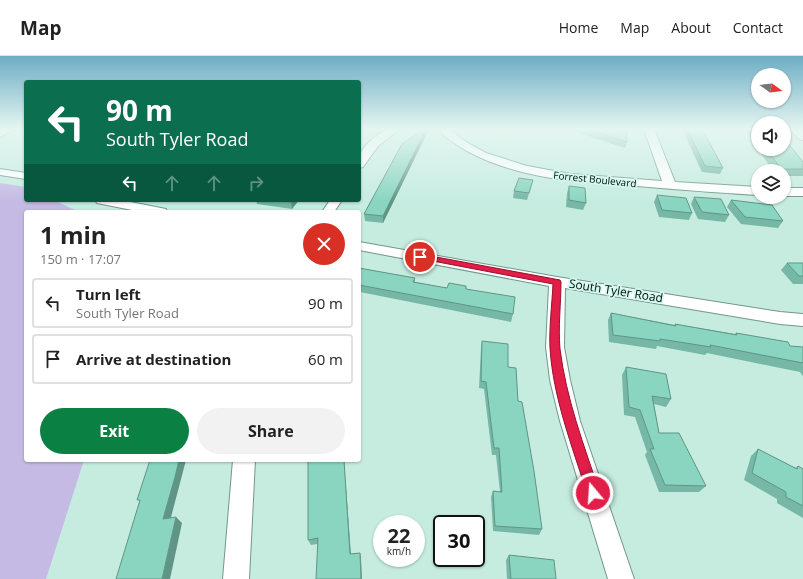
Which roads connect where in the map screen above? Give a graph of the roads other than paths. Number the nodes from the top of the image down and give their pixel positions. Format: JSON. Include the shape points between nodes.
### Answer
{"nodes":[{"id":1,"x":367,"y":153,"type":"edge"},
{"id":2,"x":480,"y":153,"type":"edge"},
{"id":3,"x":658,"y":153,"type":"edge"},
{"id":4,"x":361,"y":162,"type":"edge"},
{"id":5,"x":0,"y":172,"type":"edge"},
{"id":6,"x":24,"y":176,"type":"edge"},
{"id":7,"x":670,"y":186,"type":"junction"},
{"id":8,"x":751,"y":191,"type":"edge"},
{"id":9,"x":791,"y":192,"type":"edge"},
{"id":10,"x":803,"y":192,"type":"edge"},
{"id":11,"x":110,"y":202,"type":"edge"},
{"id":12,"x":152,"y":202,"type":"edge"},
{"id":13,"x":143,"y":209,"type":"junction"},
{"id":14,"x":149,"y":210,"type":"edge"},
{"id":15,"x":361,"y":246,"type":"edge"},
{"id":16,"x":557,"y":282,"type":"junction"},
{"id":17,"x":803,"y":320,"type":"edge"},
{"id":18,"x":244,"y":462,"type":"edge"},
{"id":19,"x":236,"y":579,"type":"edge"},
{"id":20,"x":620,"y":579,"type":"edge"}],
"edges":[{"from":1,"to":4,"type":"street"},
{"from":2,"to":7,"type":"street","name":"Forrest Boulevard","via":[[532,171],[570,178]]},
{"from":3,"to":7,"type":"street"},
{"from":5,"to":6,"type":"street"},
{"from":7,"to":8,"type":"street","name":"Forrest Boulevard"},
{"from":9,"to":10,"type":"street"},
{"from":11,"to":13,"type":"street"},
{"from":12,"to":13,"type":"street"},
{"from":13,"to":14,"type":"street"},
{"from":15,"to":16,"type":"street","name":"South Tyler Road"},
{"from":16,"to":17,"type":"street","name":"South Tyler Road"},
{"from":16,"to":20,"type":"street","via":[[555,347],[560,380],[570,421]]},
{"from":18,"to":19,"type":"street"}]}
